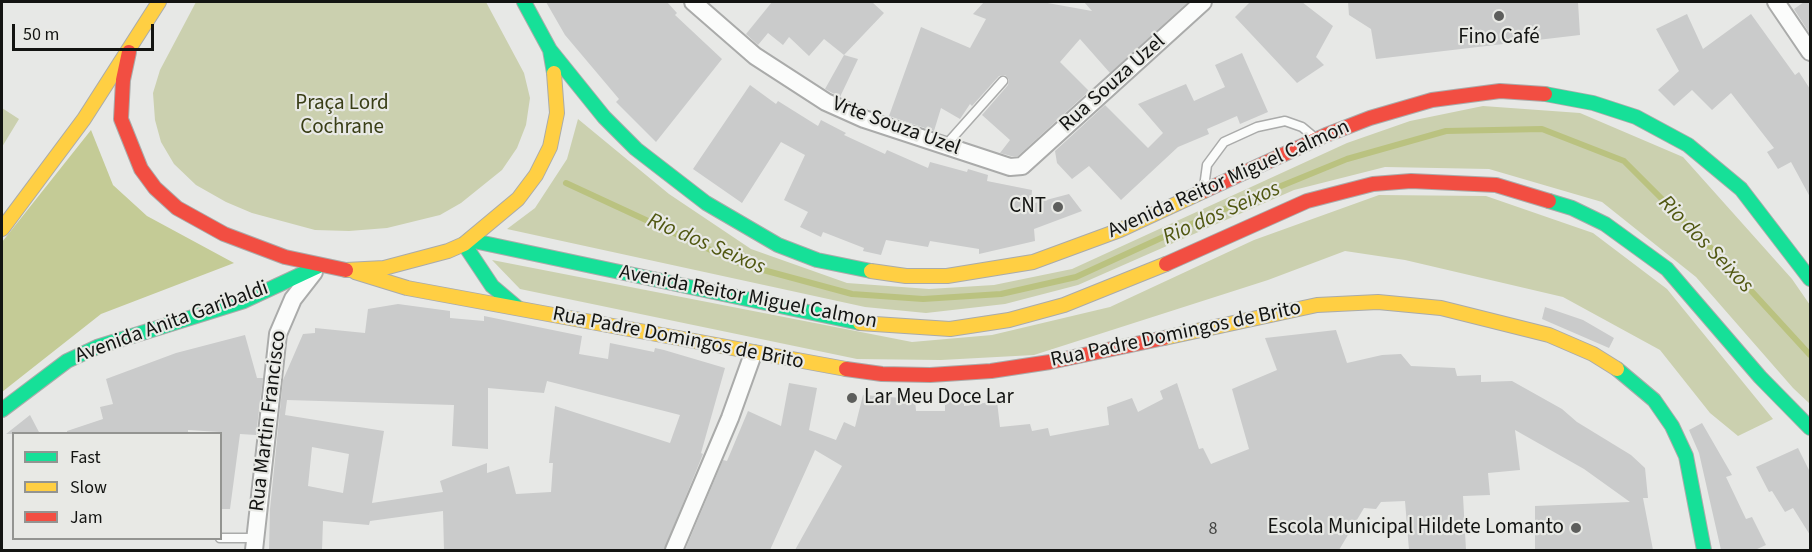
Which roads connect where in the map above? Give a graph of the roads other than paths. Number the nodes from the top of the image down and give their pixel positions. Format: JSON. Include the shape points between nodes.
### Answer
{"nodes":[{"id":1,"x":159,"y":2,"type":"edge"},
{"id":2,"x":524,"y":2,"type":"edge"},
{"id":3,"x":693,"y":2,"type":"edge"},
{"id":4,"x":1203,"y":2,"type":"edge"},
{"id":5,"x":1776,"y":2,"type":"edge"},
{"id":6,"x":550,"y":50,"type":"junction"},
{"id":7,"x":129,"y":52,"type":"junction"},
{"id":8,"x":1810,"y":52,"type":"edge"},
{"id":9,"x":1003,"y":81,"type":"dead end"},
{"id":10,"x":1316,"y":139,"type":"junction"},
{"id":11,"x":945,"y":146,"type":"junction"},
{"id":12,"x":1022,"y":166,"type":"joint"},
{"id":13,"x":1204,"y":191,"type":"junction"},
{"id":14,"x":2,"y":229,"type":"edge"},
{"id":15,"x":467,"y":242,"type":"junction"},
{"id":16,"x":319,"y":266,"type":"junction"},
{"id":17,"x":354,"y":272,"type":"junction"},
{"id":18,"x":1810,"y":279,"type":"edge"},
{"id":19,"x":519,"y":309,"type":"junction"},
{"id":20,"x":753,"y":354,"type":"junction"},
{"id":21,"x":2,"y":410,"type":"edge"},
{"id":22,"x":1810,"y":428,"type":"edge"},
{"id":23,"x":222,"y":538,"type":"edge"},
{"id":24,"x":254,"y":544,"type":"edge"},
{"id":25,"x":674,"y":550,"type":"edge"},
{"id":26,"x":1704,"y":550,"type":"edge"}],
"edges":[{"from":1,"to":7,"type":"main road","name":"Avenida Anita Garibaldi"},
{"from":2,"to":6,"type":"main road","name":"Avenida Anita Garibaldi"},
{"from":3,"to":11,"type":"street","name":"Vrte Souza Uzel","via":[[755,56],[826,102]]},
{"from":4,"to":12,"type":"street","name":"Rua Souza Uzel"},
{"from":5,"to":8,"type":"street"},
{"from":6,"to":13,"type":"main road","name":"Avenida Reitor Miguel Calmon","via":[[604,117],[674,181],[778,245],[840,266],[906,276],[994,270],[1069,251]]},
{"from":6,"to":15,"type":"main road","name":"Avenida Anita Garibaldi","via":[[558,114],[550,147],[518,199]]},
{"from":7,"to":14,"type":"main road","name":"Avenida Anita Garibaldi"},
{"from":7,"to":16,"type":"main road","name":"Avenida Anita Garibaldi","via":[[123,80],[122,119],[141,169],[155,188],[177,208],[224,234]]},
{"from":9,"to":11,"type":"lane"},
{"from":10,"to":13,"type":"main road","name":"Avenida Reitor Miguel Calmon"},
{"from":10,"to":13,"type":"lane","via":[[1285,121],[1257,127],[1224,142],[1207,165]]},
{"from":10,"to":18,"type":"main road","name":"Avenida Reitor Miguel Calmon","via":[[1402,107],[1466,93],[1549,94],[1593,103],[1660,128],[1715,165],[1741,189]]},
{"from":11,"to":12,"type":"street","name":"Vrte Souza Uzel","via":[[1010,166]]},
{"from":15,"to":17,"type":"main road","name":"Avenida Anita Garibaldi","via":[[414,261]]},
{"from":15,"to":19,"type":"main road","name":"Rua Padre Domingos de Brito","via":[[492,286]]},
{"from":15,"to":22,"type":"main road","name":"Avenida Reitor Miguel Calmon","via":[[863,324],[950,329],[1009,320],[1064,305],[1140,276],[1307,201],[1339,191],[1411,181],[1496,185],[1572,208],[1636,244],[1667,269],[1760,377]]},
{"from":16,"to":17,"type":"main road","name":"Avenida Anita Garibaldi"},
{"from":16,"to":21,"type":"main road","name":"Avenida Anita Garibaldi","via":[[244,301],[97,347],[40,378]]},
{"from":16,"to":24,"type":"street","name":"Rua Martin Francisco","via":[[293,299],[278,334]]},
{"from":17,"to":19,"type":"main road","name":"Rua Padre Domingos de Brito","via":[[407,288]]},
{"from":19,"to":20,"type":"main road","name":"Rua Padre Domingos de Brito"},
{"from":20,"to":25,"type":"street"},
{"from":20,"to":26,"type":"main road","name":"Rua Padre Domingos de Brito","via":[[852,371],[930,375],[991,371],[1317,305],[1378,302],[1441,308],[1549,334],[1593,354],[1654,400],[1686,456]]},
{"from":23,"to":24,"type":"lane"}]}
